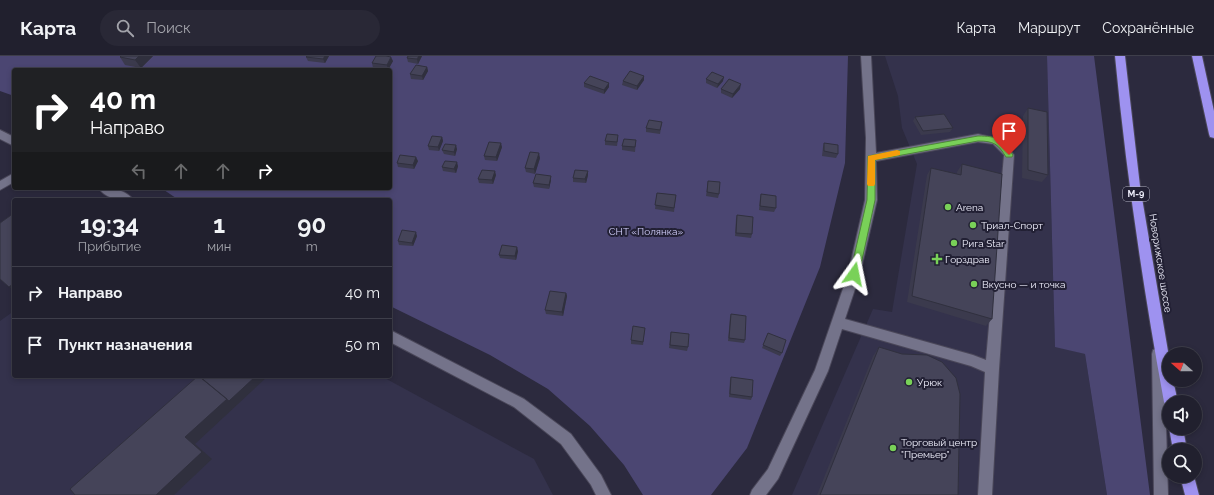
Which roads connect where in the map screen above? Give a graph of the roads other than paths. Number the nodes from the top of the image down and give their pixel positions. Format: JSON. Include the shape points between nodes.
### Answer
{"nodes":[{"id":1,"x":866,"y":56,"type":"edge"},
{"id":2,"x":1120,"y":56,"type":"edge"},
{"id":3,"x":1197,"y":56,"type":"edge"},
{"id":4,"x":1207,"y":102,"type":"junction"},
{"id":5,"x":1214,"y":121,"type":"edge"},
{"id":6,"x":0,"y":134,"type":"edge"},
{"id":7,"x":1214,"y":134,"type":"edge"},
{"id":8,"x":12,"y":141,"type":"edge"},
{"id":9,"x":871,"y":158,"type":"junction"},
{"id":10,"x":12,"y":178,"type":"edge"},
{"id":11,"x":0,"y":186,"type":"edge"},
{"id":12,"x":108,"y":190,"type":"edge"},
{"id":13,"x":123,"y":198,"type":"edge"},
{"id":14,"x":838,"y":322,"type":"junction"},
{"id":15,"x":1158,"y":331,"type":"junction"},
{"id":16,"x":392,"y":337,"type":"edge"},
{"id":17,"x":992,"y":369,"type":"junction"},
{"id":18,"x":1170,"y":395,"type":"edge"},
{"id":19,"x":1189,"y":483,"type":"edge"},
{"id":20,"x":604,"y":495,"type":"edge"},
{"id":21,"x":757,"y":495,"type":"edge"},
{"id":22,"x":985,"y":495,"type":"edge"},
{"id":23,"x":1161,"y":495,"type":"edge"},
{"id":24,"x":1192,"y":495,"type":"edge"}],
"edges":[{"from":1,"to":9,"type":"street"},
{"from":2,"to":15,"type":"highway","name":"Новорижское шоссе","number":"М-9","via":[[1136,196]]},
{"from":3,"to":4,"type":"highway"},
{"from":4,"to":5,"type":"street"},
{"from":4,"to":7,"type":"highway"},
{"from":6,"to":8,"type":"street"},
{"from":9,"to":14,"type":"street","via":[[871,200],[854,274]]},
{"from":9,"to":17,"type":"street","via":[[978,138],[992,138],[1002,145],[1009,155]]},
{"from":10,"to":11,"type":"street"},
{"from":12,"to":13,"type":"street"},
{"from":14,"to":17,"type":"street","via":[[973,361]]},
{"from":14,"to":21,"type":"street","via":[[821,371],[773,474]]},
{"from":15,"to":18,"type":"highway","name":"Новорижское шоссе","number":"М-9"},
{"from":15,"to":23,"type":"street"},
{"from":16,"to":20,"type":"street","via":[[519,402],[566,439]]},
{"from":17,"to":22,"type":"street"},
{"from":19,"to":24,"type":"highway"}]}
